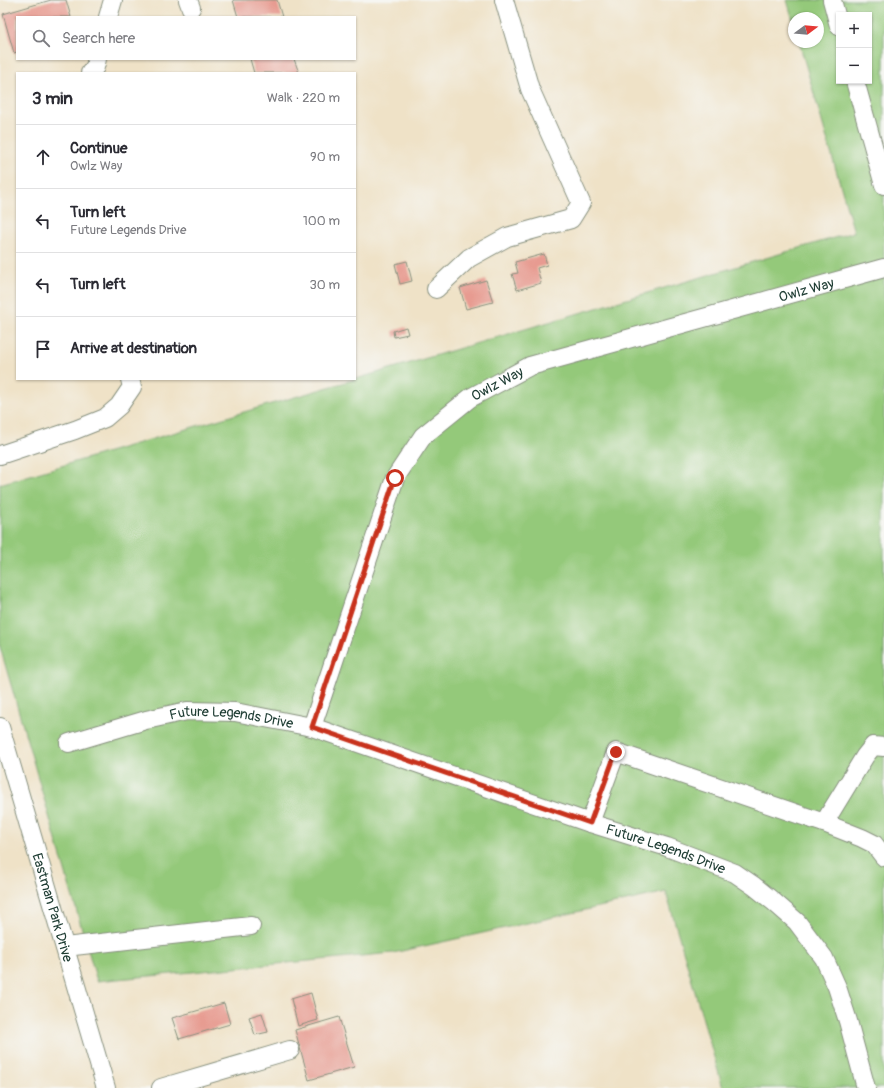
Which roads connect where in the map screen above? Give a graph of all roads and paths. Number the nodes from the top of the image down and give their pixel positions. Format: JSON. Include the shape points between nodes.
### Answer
{"nodes":[{"id":1,"x":113,"y":0,"type":"edge"},
{"id":2,"x":504,"y":0,"type":"edge"},
{"id":3,"x":832,"y":0,"type":"edge"},
{"id":4,"x":836,"y":15,"type":"edge"},
{"id":5,"x":108,"y":16,"type":"edge"},
{"id":6,"x":97,"y":60,"type":"edge"},
{"id":7,"x":91,"y":72,"type":"edge"},
{"id":8,"x":856,"y":84,"type":"edge"},
{"id":9,"x":884,"y":185,"type":"edge"},
{"id":10,"x":884,"y":268,"type":"edge"},
{"id":11,"x":436,"y":289,"type":"dead end"},
{"id":12,"x":130,"y":380,"type":"edge"},
{"id":13,"x":0,"y":455,"type":"edge"},
{"id":14,"x":0,"y":727,"type":"edge"},
{"id":15,"x":312,"y":727,"type":"junction"},
{"id":16,"x":69,"y":743,"type":"dead end"},
{"id":17,"x":884,"y":747,"type":"edge"},
{"id":18,"x":590,"y":823,"type":"junction"},
{"id":19,"x":824,"y":823,"type":"junction"},
{"id":20,"x":884,"y":857,"type":"edge"},
{"id":21,"x":251,"y":926,"type":"dead end"},
{"id":22,"x":64,"y":947,"type":"junction"},
{"id":23,"x":290,"y":1050,"type":"dead end"},
{"id":24,"x":106,"y":1088,"type":"edge"},
{"id":25,"x":161,"y":1088,"type":"edge"},
{"id":26,"x":866,"y":1088,"type":"edge"}],
"edges":[{"from":1,"to":5,"type":"street"},
{"from":2,"to":11,"type":"street","via":[[530,89],[581,203],[571,219],[508,237],[469,258]]},
{"from":3,"to":4,"type":"street"},
{"from":6,"to":7,"type":"street"},
{"from":8,"to":9,"type":"street"},
{"from":10,"to":15,"type":"street","name":"Owlz Way","via":[[530,366],[470,398],[423,436],[395,478]]},
{"from":12,"to":13,"type":"street","via":[[132,387],[119,406],[105,418]]},
{"from":14,"to":22,"type":"street","name":"Eastman Park Drive"},
{"from":15,"to":16,"type":"street","name":"Future Legends Drive","via":[[235,712],[187,711],[146,720]]},
{"from":15,"to":18,"type":"street","name":"Future Legends Drive"},
{"from":17,"to":19,"type":"street","via":[[873,746],[865,756]]},
{"from":18,"to":19,"type":"street","via":[[616,752]]},
{"from":18,"to":26,"type":"street","name":"Future Legends Drive","via":[[666,847],[734,873],[754,886],[797,922],[824,958],[837,987]]},
{"from":19,"to":20,"type":"street","via":[[874,844]]},
{"from":21,"to":22,"type":"street"},
{"from":22,"to":24,"type":"street","name":"Eastman Park Drive"},
{"from":23,"to":25,"type":"street"}]}
